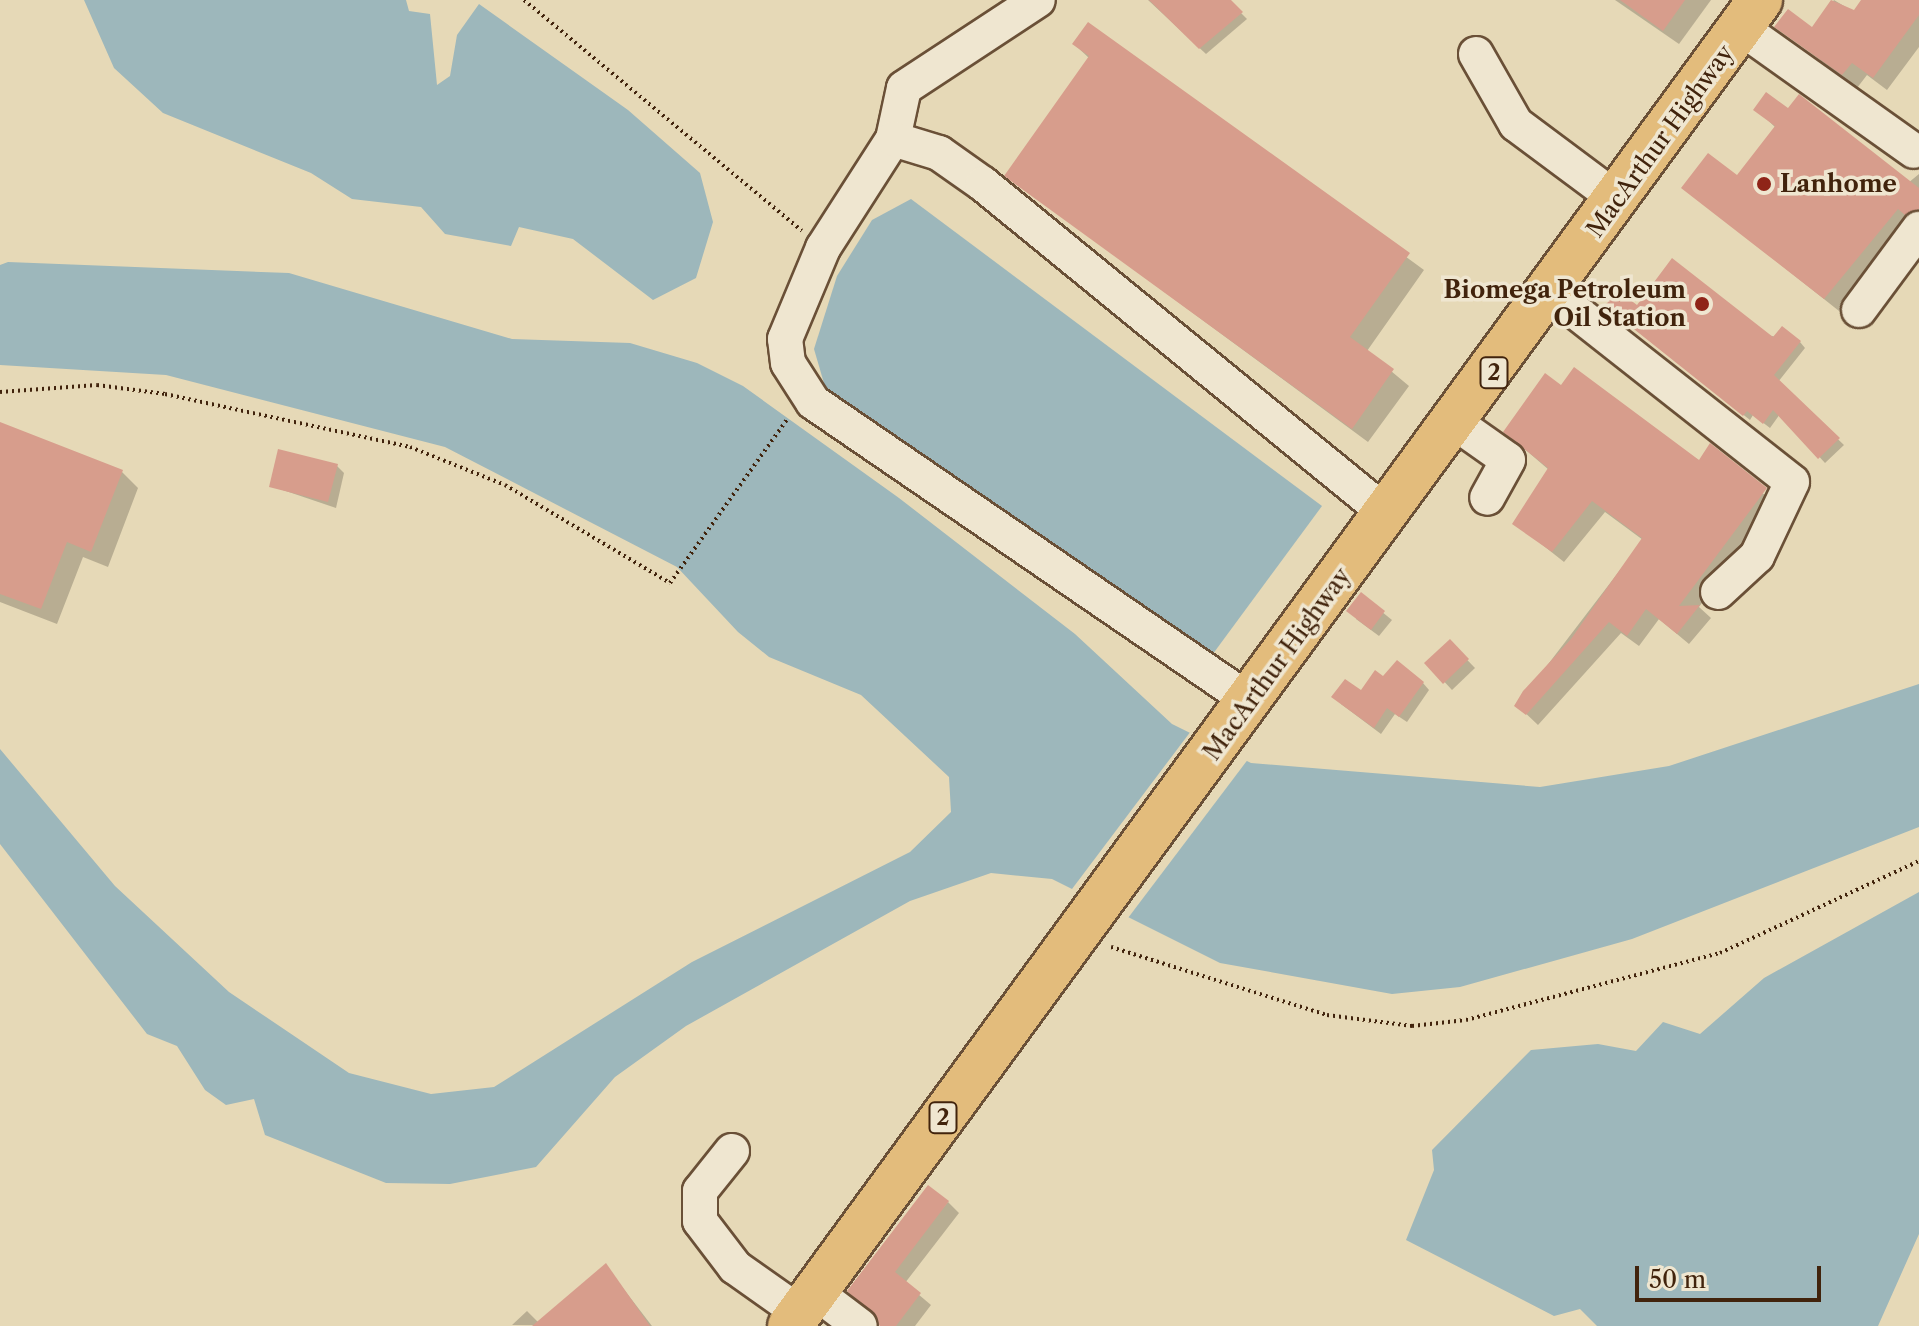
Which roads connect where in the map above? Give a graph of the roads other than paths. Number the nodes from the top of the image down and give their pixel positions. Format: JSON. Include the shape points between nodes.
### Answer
{"nodes":[{"id":1,"x":1038,"y":0,"type":"edge"},
{"id":2,"x":1750,"y":14,"type":"edge"},
{"id":3,"x":1476,"y":54,"type":"dead end"},
{"id":4,"x":893,"y":139,"type":"junction"},
{"id":5,"x":1914,"y":151,"type":"dead end"},
{"id":6,"x":1618,"y":200,"type":"junction"},
{"id":7,"x":1919,"y":229,"type":"edge"},
{"id":8,"x":1552,"y":293,"type":"junction"},
{"id":9,"x":1859,"y":310,"type":"dead end"},
{"id":10,"x":1457,"y":424,"type":"junction"},
{"id":11,"x":1487,"y":498,"type":"dead end"},
{"id":12,"x":1387,"y":514,"type":"junction"},
{"id":13,"x":1718,"y":592,"type":"dead end"},
{"id":14,"x":1250,"y":701,"type":"junction"},
{"id":15,"x":732,"y":1151,"type":"dead end"},
{"id":16,"x":802,"y":1310,"type":"edge"},
{"id":17,"x":860,"y":1326,"type":"edge"}],
"edges":[{"from":1,"to":4,"type":"street","via":[[904,88]]},
{"from":2,"to":5,"type":"street"},
{"from":2,"to":6,"type":"highway","name":"MacArthur Highway","number":"2"},
{"from":3,"to":6,"type":"street","via":[[1516,124]]},
{"from":4,"to":12,"type":"street","via":[[939,153],[983,184]]},
{"from":4,"to":14,"type":"street","via":[[823,248],[785,339],[788,363],[813,402]]},
{"from":6,"to":8,"type":"highway","name":"MacArthur Highway","number":"2"},
{"from":7,"to":9,"type":"street"},
{"from":8,"to":10,"type":"highway","name":"MacArthur Highway","number":"2"},
{"from":8,"to":13,"type":"street","via":[[1792,482],[1757,556]]},
{"from":10,"to":11,"type":"street","via":[[1508,460]]},
{"from":10,"to":12,"type":"highway","name":"MacArthur Highway","number":"2"},
{"from":12,"to":14,"type":"highway","name":"MacArthur Highway","number":"2"},
{"from":14,"to":16,"type":"highway","name":"MacArthur Highway","number":"2"},
{"from":15,"to":16,"type":"street","via":[[700,1191],[700,1221],[735,1267]]},
{"from":16,"to":17,"type":"street"}]}
